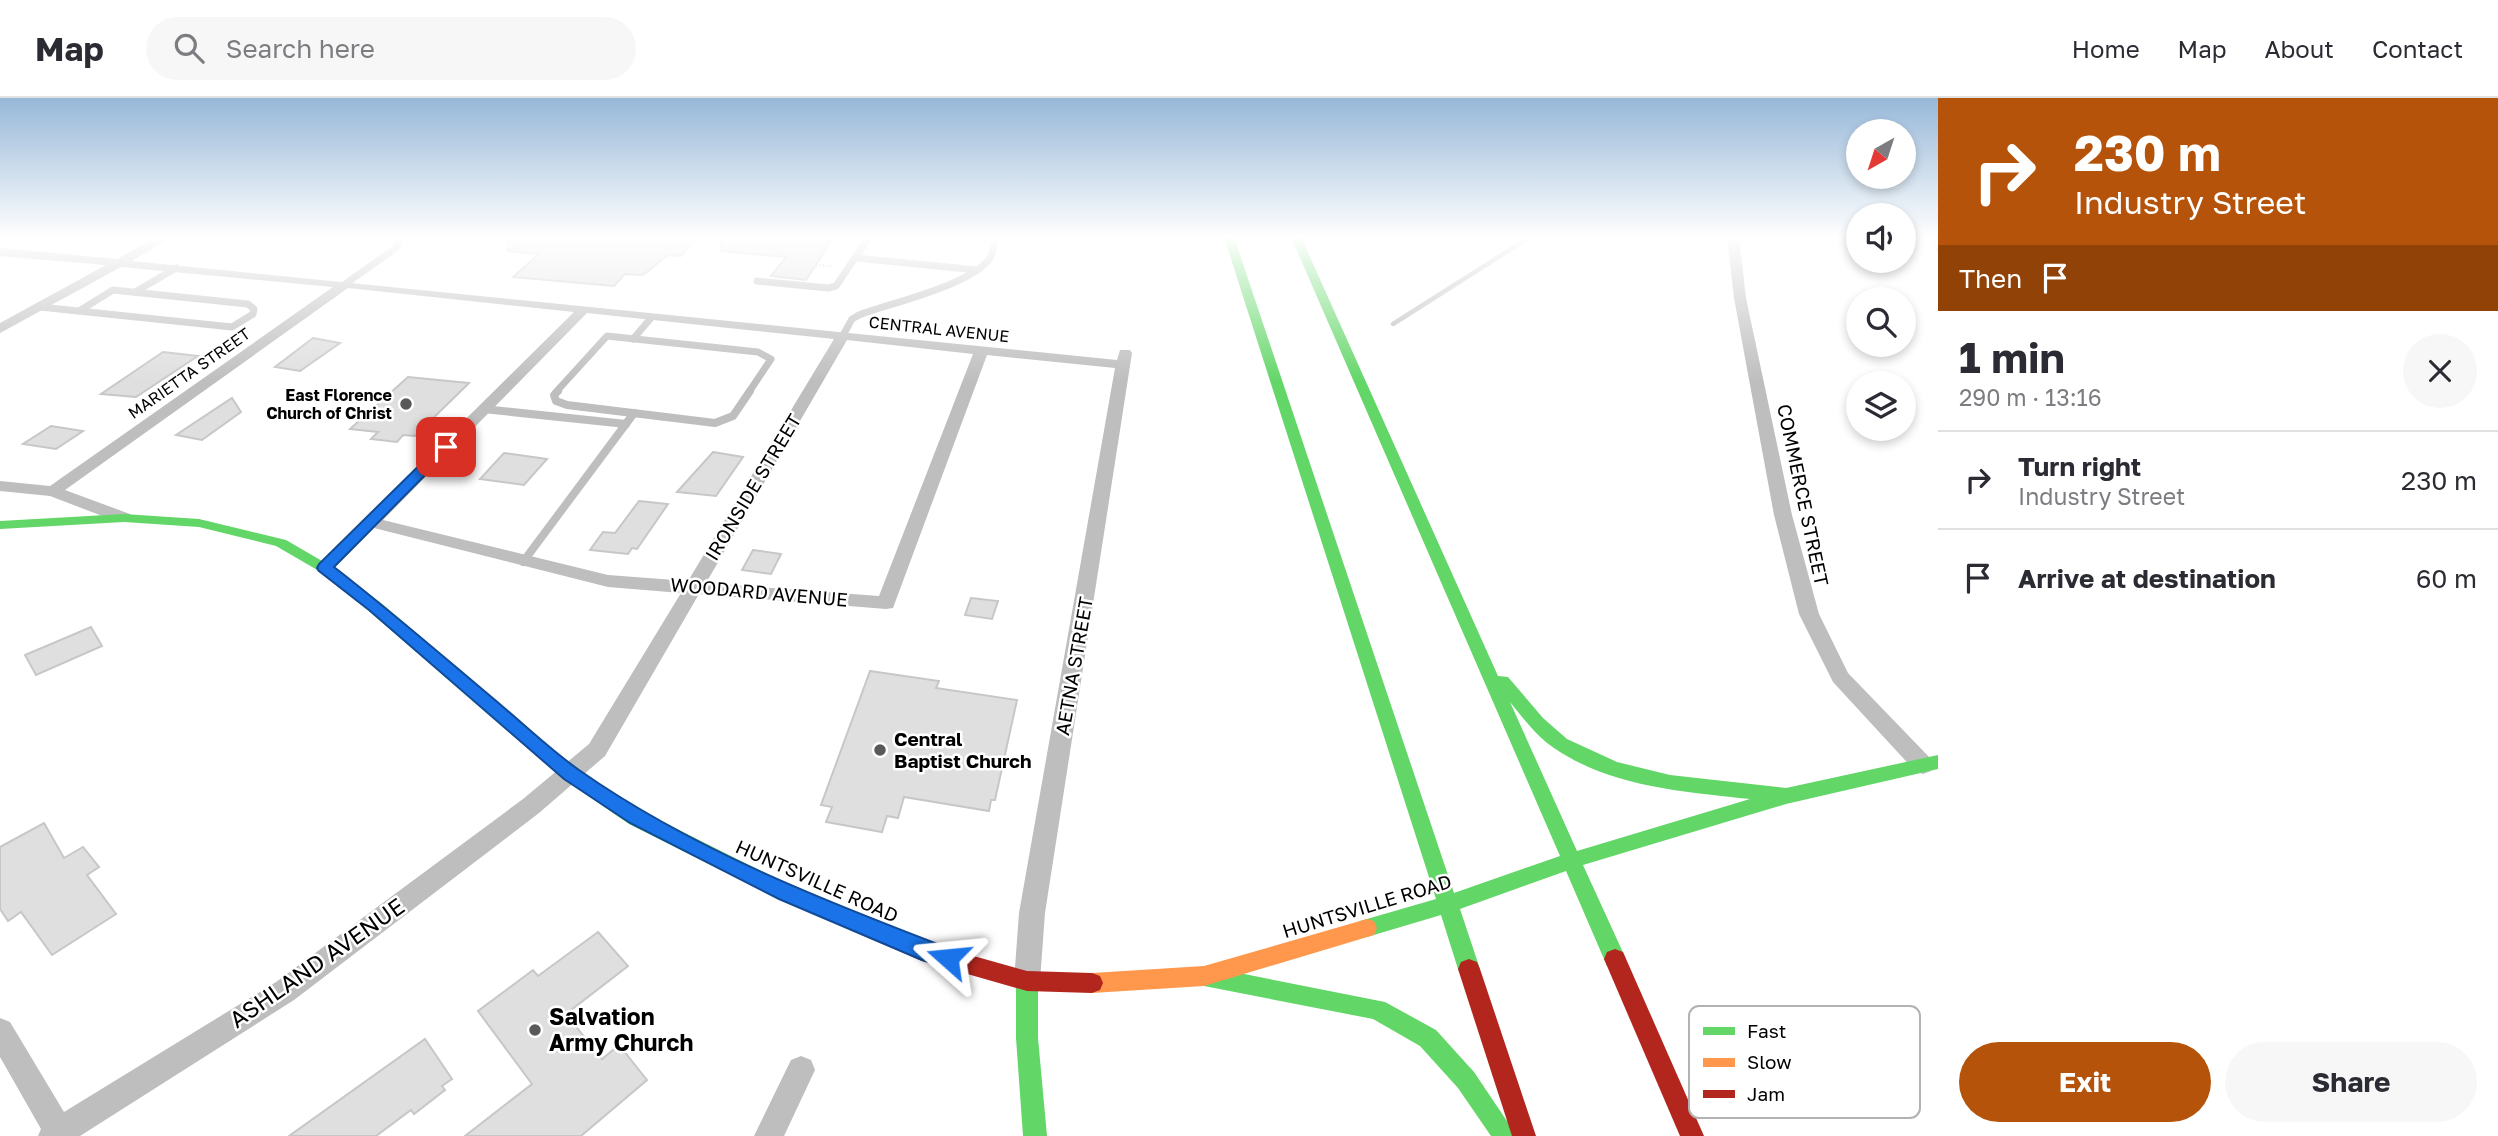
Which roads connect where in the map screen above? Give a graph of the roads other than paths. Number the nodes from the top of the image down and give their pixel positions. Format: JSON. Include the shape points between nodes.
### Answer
{"nodes":[{"id":1,"x":79,"y":285,"type":"edge"},
{"id":2,"x":146,"y":285,"type":"edge"},
{"id":3,"x":343,"y":285,"type":"edge"},
{"id":4,"x":358,"y":285,"type":"edge"},
{"id":5,"x":802,"y":285,"type":"edge"},
{"id":6,"x":833,"y":285,"type":"edge"},
{"id":7,"x":944,"y":285,"type":"edge"},
{"id":8,"x":1245,"y":285,"type":"edge"},
{"id":9,"x":1317,"y":285,"type":"edge"},
{"id":10,"x":1739,"y":285,"type":"edge"},
{"id":11,"x":135,"y":292,"type":"junction"},
{"id":12,"x":40,"y":307,"type":"junction"},
{"id":13,"x":79,"y":311,"type":"junction"},
{"id":14,"x":582,"y":311,"type":"junction"},
{"id":15,"x":651,"y":318,"type":"junction"},
{"id":16,"x":0,"y":329,"type":"edge"},
{"id":17,"x":842,"y":337,"type":"junction"},
{"id":18,"x":633,"y":339,"type":"junction"},
{"id":19,"x":981,"y":351,"type":"junction"},
{"id":20,"x":1124,"y":358,"type":"joint"},
{"id":21,"x":484,"y":409,"type":"junction"},
{"id":22,"x":634,"y":413,"type":"junction"},
{"id":23,"x":626,"y":424,"type":"junction"},
{"id":24,"x":0,"y":486,"type":"edge"},
{"id":25,"x":53,"y":491,"type":"junction"},
{"id":26,"x":124,"y":518,"type":"junction"},
{"id":27,"x":370,"y":522,"type":"junction"},
{"id":28,"x":0,"y":525,"type":"edge"},
{"id":29,"x":523,"y":562,"type":"junction"},
{"id":30,"x":324,"y":568,"type":"junction"},
{"id":31,"x":694,"y":587,"type":"junction"},
{"id":32,"x":1480,"y":657,"type":"junction"},
{"id":33,"x":1931,"y":764,"type":"edge"},
{"id":34,"x":570,"y":774,"type":"junction"},
{"id":35,"x":1786,"y":796,"type":"junction"},
{"id":36,"x":1573,"y":860,"type":"junction"},
{"id":37,"x":1449,"y":904,"type":"junction"},
{"id":38,"x":1204,"y":976,"type":"junction"},
{"id":39,"x":1027,"y":981,"type":"junction"},
{"id":40,"x":0,"y":1031,"type":"edge"},
{"id":41,"x":802,"y":1070,"type":"dead end"},
{"id":42,"x":56,"y":1134,"type":"edge"},
{"id":43,"x":769,"y":1136,"type":"edge"},
{"id":44,"x":1035,"y":1136,"type":"edge"},
{"id":45,"x":1505,"y":1136,"type":"edge"},
{"id":46,"x":1524,"y":1136,"type":"edge"},
{"id":47,"x":1692,"y":1136,"type":"edge"}],
"edges":[{"from":1,"to":12,"type":"street"},
{"from":2,"to":11,"type":"lane"},
{"from":3,"to":25,"type":"street","name":"MARIETTA STREET"},
{"from":4,"to":14,"type":"street","name":"CENTRAL AVENUE"},
{"from":5,"to":6,"type":"lane"},
{"from":7,"to":17,"type":"lane","via":[[859,315]]},
{"from":8,"to":37,"type":"main road"},
{"from":9,"to":32,"type":"main road"},
{"from":10,"to":33,"type":"street","name":"COMMERCE STREET","via":[[1783,515],[1809,614],[1840,677]]},
{"from":11,"to":13,"type":"lane","via":[[113,290]]},
{"from":11,"to":13,"type":"lane","via":[[248,304],[254,309],[232,327]]},
{"from":12,"to":13,"type":"lane"},
{"from":12,"to":16,"type":"street"},
{"from":14,"to":15,"type":"street","name":"CENTRAL AVENUE"},
{"from":14,"to":21,"type":"street"},
{"from":15,"to":17,"type":"street","name":"CENTRAL AVENUE"},
{"from":15,"to":18,"type":"lane"},
{"from":17,"to":19,"type":"street","name":"CENTRAL AVENUE"},
{"from":17,"to":31,"type":"street","name":"IRONSIDE STREET"},
{"from":18,"to":22,"type":"lane","via":[[607,336],[554,395],[556,401],[567,405]]},
{"from":18,"to":22,"type":"lane","via":[[758,352],[771,359],[725,421]]},
{"from":19,"to":20,"type":"street","name":"CENTRAL AVENUE"},
{"from":19,"to":31,"type":"street","name":"WOODARD AVENUE","via":[[886,603]]},
{"from":20,"to":39,"type":"street","name":"AETNA STREET","via":[[1032,913]]},
{"from":21,"to":23,"type":"lane"},
{"from":21,"to":27,"type":"street"},
{"from":22,"to":23,"type":"lane"},
{"from":23,"to":29,"type":"lane"},
{"from":24,"to":25,"type":"street"},
{"from":25,"to":26,"type":"street"},
{"from":26,"to":28,"type":"main road","name":"HUNTSVILLE ROAD"},
{"from":26,"to":30,"type":"main road","name":"HUNTSVILLE ROAD","via":[[199,523],[281,543]]},
{"from":27,"to":29,"type":"street","name":"WOODARD AVENUE"},
{"from":27,"to":30,"type":"street"},
{"from":29,"to":31,"type":"street","name":"WOODARD AVENUE","via":[[608,581]]},
{"from":30,"to":34,"type":"main road","name":"HUNTSVILLE ROAD"},
{"from":31,"to":34,"type":"street","name":"IRONSIDE STREET","via":[[597,750]]},
{"from":32,"to":35,"type":"main road","via":[[1561,743],[1607,765]]},
{"from":32,"to":36,"type":"main road"},
{"from":33,"to":35,"type":"main road","name":"HUNTSVILLE ROAD"},
{"from":34,"to":39,"type":"main road","name":"HUNTSVILLE ROAD","via":[[636,818],[786,893],[922,951]]},
{"from":34,"to":42,"type":"street","name":"ASHLAND AVENUE","via":[[285,990]]},
{"from":35,"to":36,"type":"main road","name":"HUNTSVILLE ROAD"},
{"from":36,"to":37,"type":"main road","name":"HUNTSVILLE ROAD"},
{"from":36,"to":47,"type":"main road"},
{"from":37,"to":38,"type":"main road","name":"HUNTSVILLE ROAD"},
{"from":37,"to":46,"type":"main road"},
{"from":38,"to":39,"type":"main road","name":"HUNTSVILLE ROAD","via":[[1111,984]]},
{"from":38,"to":45,"type":"main road","via":[[1377,1009],[1428,1038],[1466,1080]]},
{"from":39,"to":44,"type":"main road"},
{"from":40,"to":42,"type":"street"},
{"from":41,"to":43,"type":"street"}]}
